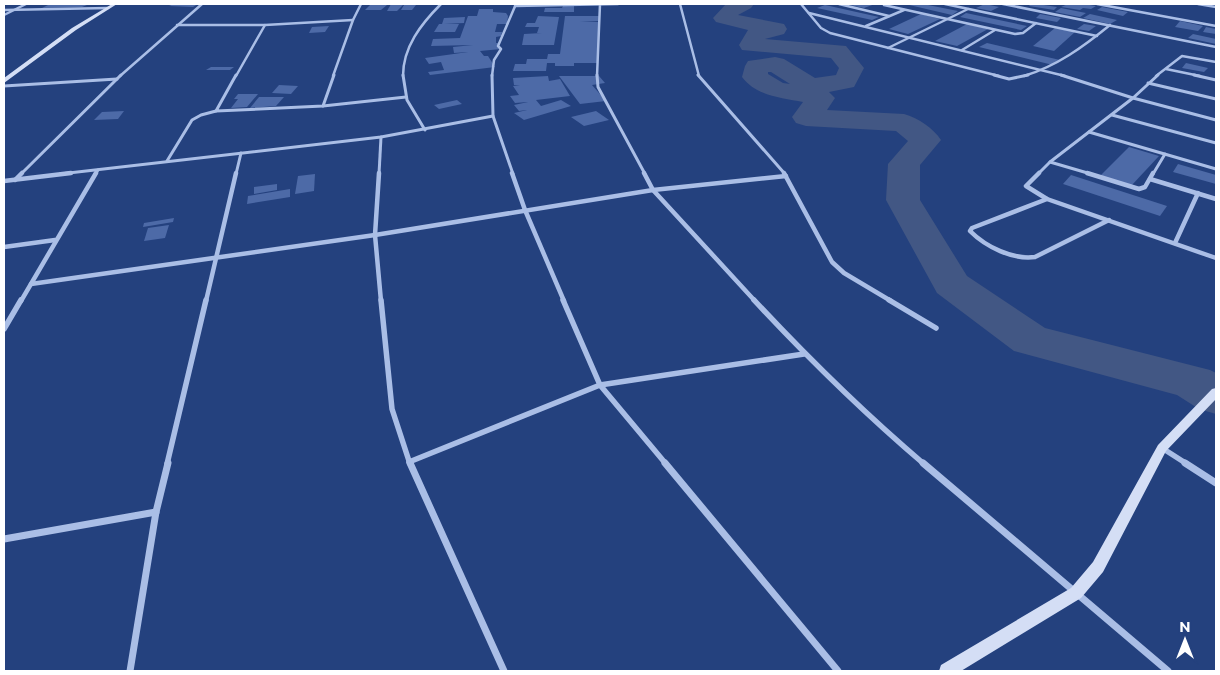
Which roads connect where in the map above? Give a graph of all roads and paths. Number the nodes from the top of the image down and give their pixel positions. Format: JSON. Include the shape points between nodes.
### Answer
{"nodes":[{"id":1,"x":26,"y":4,"type":"edge"},
{"id":2,"x":115,"y":4,"type":"edge"},
{"id":3,"x":202,"y":4,"type":"edge"},
{"id":4,"x":361,"y":4,"type":"edge"},
{"id":5,"x":441,"y":4,"type":"edge"},
{"id":6,"x":600,"y":4,"type":"edge"},
{"id":7,"x":618,"y":4,"type":"edge"},
{"id":8,"x":680,"y":4,"type":"edge"},
{"id":9,"x":801,"y":4,"type":"edge"},
{"id":10,"x":839,"y":4,"type":"edge"},
{"id":11,"x":885,"y":4,"type":"edge"},
{"id":12,"x":944,"y":4,"type":"edge"},
{"id":13,"x":1003,"y":4,"type":"edge"},
{"id":14,"x":1097,"y":4,"type":"edge"},
{"id":15,"x":1198,"y":4,"type":"edge"},
{"id":16,"x":516,"y":5,"type":"edge"},
{"id":17,"x":1216,"y":7,"type":"edge"},
{"id":18,"x":108,"y":8,"type":"junction"},
{"id":19,"x":968,"y":9,"type":"junction"},
{"id":20,"x":4,"y":10,"type":"edge"},
{"id":21,"x":13,"y":10,"type":"junction"},
{"id":22,"x":904,"y":10,"type":"junction"},
{"id":23,"x":871,"y":11,"type":"junction"},
{"id":24,"x":809,"y":13,"type":"junction"},
{"id":25,"x":4,"y":15,"type":"edge"},
{"id":26,"x":890,"y":16,"type":"junction"},
{"id":27,"x":947,"y":19,"type":"junction"},
{"id":28,"x":353,"y":20,"type":"junction"},
{"id":29,"x":1036,"y":23,"type":"junction"},
{"id":30,"x":176,"y":25,"type":"junction"},
{"id":31,"x":265,"y":25,"type":"junction"},
{"id":32,"x":865,"y":26,"type":"junction"},
{"id":33,"x":1110,"y":26,"type":"junction"},
{"id":34,"x":1216,"y":26,"type":"edge"},
{"id":35,"x":996,"y":30,"type":"junction"},
{"id":36,"x":1097,"y":36,"type":"junction"},
{"id":37,"x":911,"y":38,"type":"junction"},
{"id":38,"x":1216,"y":47,"type":"edge"},
{"id":39,"x":888,"y":49,"type":"junction"},
{"id":40,"x":962,"y":50,"type":"junction"},
{"id":41,"x":1216,"y":62,"type":"edge"},
{"id":42,"x":1166,"y":69,"type":"junction"},
{"id":43,"x":1044,"y":70,"type":"junction"},
{"id":44,"x":117,"y":79,"type":"junction"},
{"id":45,"x":1216,"y":80,"type":"edge"},
{"id":46,"x":4,"y":81,"type":"edge"},
{"id":47,"x":1148,"y":83,"type":"junction"},
{"id":48,"x":4,"y":86,"type":"edge"},
{"id":49,"x":406,"y":97,"type":"junction"},
{"id":50,"x":1132,"y":98,"type":"junction"},
{"id":51,"x":1216,"y":100,"type":"edge"},
{"id":52,"x":323,"y":106,"type":"junction"},
{"id":53,"x":216,"y":111,"type":"junction"},
{"id":54,"x":1112,"y":115,"type":"junction"},
{"id":55,"x":493,"y":116,"type":"junction"},
{"id":56,"x":1216,"y":120,"type":"edge"},
{"id":57,"x":425,"y":130,"type":"junction"},
{"id":58,"x":1089,"y":132,"type":"junction"},
{"id":59,"x":381,"y":137,"type":"junction"},
{"id":60,"x":1216,"y":143,"type":"edge"},
{"id":61,"x":241,"y":153,"type":"junction"},
{"id":62,"x":1164,"y":154,"type":"junction"},
{"id":63,"x":167,"y":161,"type":"junction"},
{"id":64,"x":1050,"y":162,"type":"junction"},
{"id":65,"x":1216,"y":169,"type":"edge"},
{"id":66,"x":98,"y":170,"type":"junction"},
{"id":67,"x":786,"y":176,"type":"junction"},
{"id":68,"x":1150,"y":179,"type":"junction"},
{"id":69,"x":15,"y":180,"type":"junction"},
{"id":70,"x":4,"y":181,"type":"edge"},
{"id":71,"x":653,"y":190,"type":"junction"},
{"id":72,"x":1198,"y":193,"type":"junction"},
{"id":73,"x":1048,"y":199,"type":"junction"},
{"id":74,"x":1216,"y":199,"type":"edge"},
{"id":75,"x":526,"y":210,"type":"junction"},
{"id":76,"x":1109,"y":220,"type":"junction"},
{"id":77,"x":375,"y":235,"type":"junction"},
{"id":78,"x":56,"y":240,"type":"junction"},
{"id":79,"x":1175,"y":243,"type":"junction"},
{"id":80,"x":4,"y":247,"type":"edge"},
{"id":81,"x":1216,"y":258,"type":"edge"},
{"id":82,"x":216,"y":259,"type":"junction"},
{"id":83,"x":31,"y":284,"type":"junction"},
{"id":84,"x":936,"y":328,"type":"dead end"},
{"id":85,"x":4,"y":329,"type":"edge"},
{"id":86,"x":804,"y":354,"type":"junction"},
{"id":87,"x":600,"y":385,"type":"junction"},
{"id":88,"x":1216,"y":392,"type":"edge"},
{"id":89,"x":1162,"y":448,"type":"junction"},
{"id":90,"x":409,"y":462,"type":"junction"},
{"id":91,"x":1216,"y":483,"type":"edge"},
{"id":92,"x":156,"y":512,"type":"junction"},
{"id":93,"x":4,"y":539,"type":"edge"},
{"id":94,"x":1076,"y":593,"type":"junction"},
{"id":95,"x":130,"y":671,"type":"edge"},
{"id":96,"x":504,"y":671,"type":"edge"},
{"id":97,"x":838,"y":671,"type":"edge"},
{"id":98,"x":946,"y":671,"type":"edge"},
{"id":99,"x":1168,"y":671,"type":"edge"}],
"edges":[{"from":1,"to":21,"type":"street"},
{"from":2,"to":18,"type":"main road"},
{"from":3,"to":30,"type":"street"},
{"from":4,"to":28,"type":"street"},
{"from":5,"to":49,"type":"street","via":[[408,44],[404,62]]},
{"from":6,"to":7,"type":"street"},
{"from":6,"to":16,"type":"street"},
{"from":6,"to":71,"type":"street","via":[[598,87]]},
{"from":8,"to":67,"type":"street","via":[[698,75]]},
{"from":9,"to":24,"type":"street"},
{"from":10,"to":23,"type":"street"},
{"from":11,"to":22,"type":"street"},
{"from":11,"to":23,"type":"street"},
{"from":12,"to":19,"type":"street"},
{"from":13,"to":33,"type":"street"},
{"from":14,"to":34,"type":"street"},
{"from":15,"to":17,"type":"street"},
{"from":16,"to":55,"type":"street","via":[[494,60]]},
{"from":18,"to":21,"type":"street"},
{"from":18,"to":46,"type":"main road"},
{"from":19,"to":27,"type":"street"},
{"from":19,"to":29,"type":"street"},
{"from":20,"to":21,"type":"street"},
{"from":21,"to":25,"type":"street"},
{"from":22,"to":26,"type":"street"},
{"from":22,"to":27,"type":"street"},
{"from":23,"to":26,"type":"street"},
{"from":24,"to":32,"type":"street"},
{"from":24,"to":39,"type":"street","via":[[830,34]]},
{"from":26,"to":32,"type":"street"},
{"from":27,"to":35,"type":"street"},
{"from":27,"to":37,"type":"street"},
{"from":28,"to":31,"type":"street"},
{"from":28,"to":52,"type":"street"},
{"from":29,"to":35,"type":"street","via":[[1020,34]]},
{"from":29,"to":36,"type":"street"},
{"from":30,"to":31,"type":"street"},
{"from":30,"to":44,"type":"street"},
{"from":31,"to":53,"type":"street"},
{"from":32,"to":37,"type":"street"},
{"from":33,"to":36,"type":"street"},
{"from":33,"to":38,"type":"street"},
{"from":35,"to":40,"type":"street"},
{"from":36,"to":43,"type":"street","via":[[1063,62]]},
{"from":37,"to":39,"type":"street"},
{"from":37,"to":40,"type":"street"},
{"from":39,"to":43,"type":"street","via":[[1004,78],[1025,78]]},
{"from":40,"to":43,"type":"street"},
{"from":41,"to":42,"type":"street","via":[[1184,56]]},
{"from":42,"to":45,"type":"street"},
{"from":42,"to":47,"type":"street"},
{"from":43,"to":50,"type":"street"},
{"from":44,"to":48,"type":"street"},
{"from":44,"to":69,"type":"street"},
{"from":47,"to":50,"type":"street"},
{"from":47,"to":51,"type":"street"},
{"from":49,"to":52,"type":"street"},
{"from":49,"to":57,"type":"street"},
{"from":50,"to":54,"type":"street"},
{"from":50,"to":56,"type":"street"},
{"from":52,"to":53,"type":"street"},
{"from":53,"to":63,"type":"street","via":[[192,120]]},
{"from":54,"to":58,"type":"street"},
{"from":54,"to":60,"type":"street"},
{"from":55,"to":57,"type":"street"},
{"from":55,"to":75,"type":"street"},
{"from":57,"to":59,"type":"street"},
{"from":58,"to":62,"type":"street"},
{"from":58,"to":64,"type":"street"},
{"from":59,"to":61,"type":"street"},
{"from":59,"to":77,"type":"street"},
{"from":61,"to":63,"type":"street"},
{"from":61,"to":82,"type":"street"},
{"from":62,"to":65,"type":"street"},
{"from":62,"to":68,"type":"street"},
{"from":63,"to":66,"type":"street"},
{"from":64,"to":68,"type":"street","via":[[1139,190]]},
{"from":64,"to":73,"type":"street","via":[[1026,186]]},
{"from":66,"to":69,"type":"street"},
{"from":66,"to":78,"type":"street"},
{"from":67,"to":71,"type":"street"},
{"from":67,"to":84,"type":"street","via":[[832,262],[844,273]]},
{"from":68,"to":72,"type":"street"},
{"from":69,"to":70,"type":"street"},
{"from":71,"to":75,"type":"street"},
{"from":71,"to":86,"type":"street"},
{"from":72,"to":74,"type":"street"},
{"from":72,"to":79,"type":"street"},
{"from":73,"to":76,"type":"street"},
{"from":73,"to":76,"type":"street","via":[[970,231],[1015,258],[1026,259]]},
{"from":75,"to":77,"type":"street"},
{"from":75,"to":87,"type":"street"},
{"from":76,"to":79,"type":"street"},
{"from":77,"to":82,"type":"street"},
{"from":77,"to":90,"type":"street","via":[[392,409]]},
{"from":78,"to":80,"type":"street"},
{"from":78,"to":83,"type":"street"},
{"from":79,"to":81,"type":"street"},
{"from":82,"to":83,"type":"street"},
{"from":82,"to":92,"type":"street"},
{"from":83,"to":85,"type":"street"},
{"from":86,"to":87,"type":"street"},
{"from":86,"to":94,"type":"street","via":[[872,420]]},
{"from":87,"to":90,"type":"street"},
{"from":87,"to":97,"type":"street"},
{"from":88,"to":89,"type":"main road"},
{"from":89,"to":91,"type":"street"},
{"from":89,"to":94,"type":"main road","via":[[1098,567]]},
{"from":90,"to":96,"type":"street"},
{"from":92,"to":93,"type":"street"},
{"from":92,"to":95,"type":"street"},
{"from":94,"to":98,"type":"main road"},
{"from":94,"to":99,"type":"street"}]}
